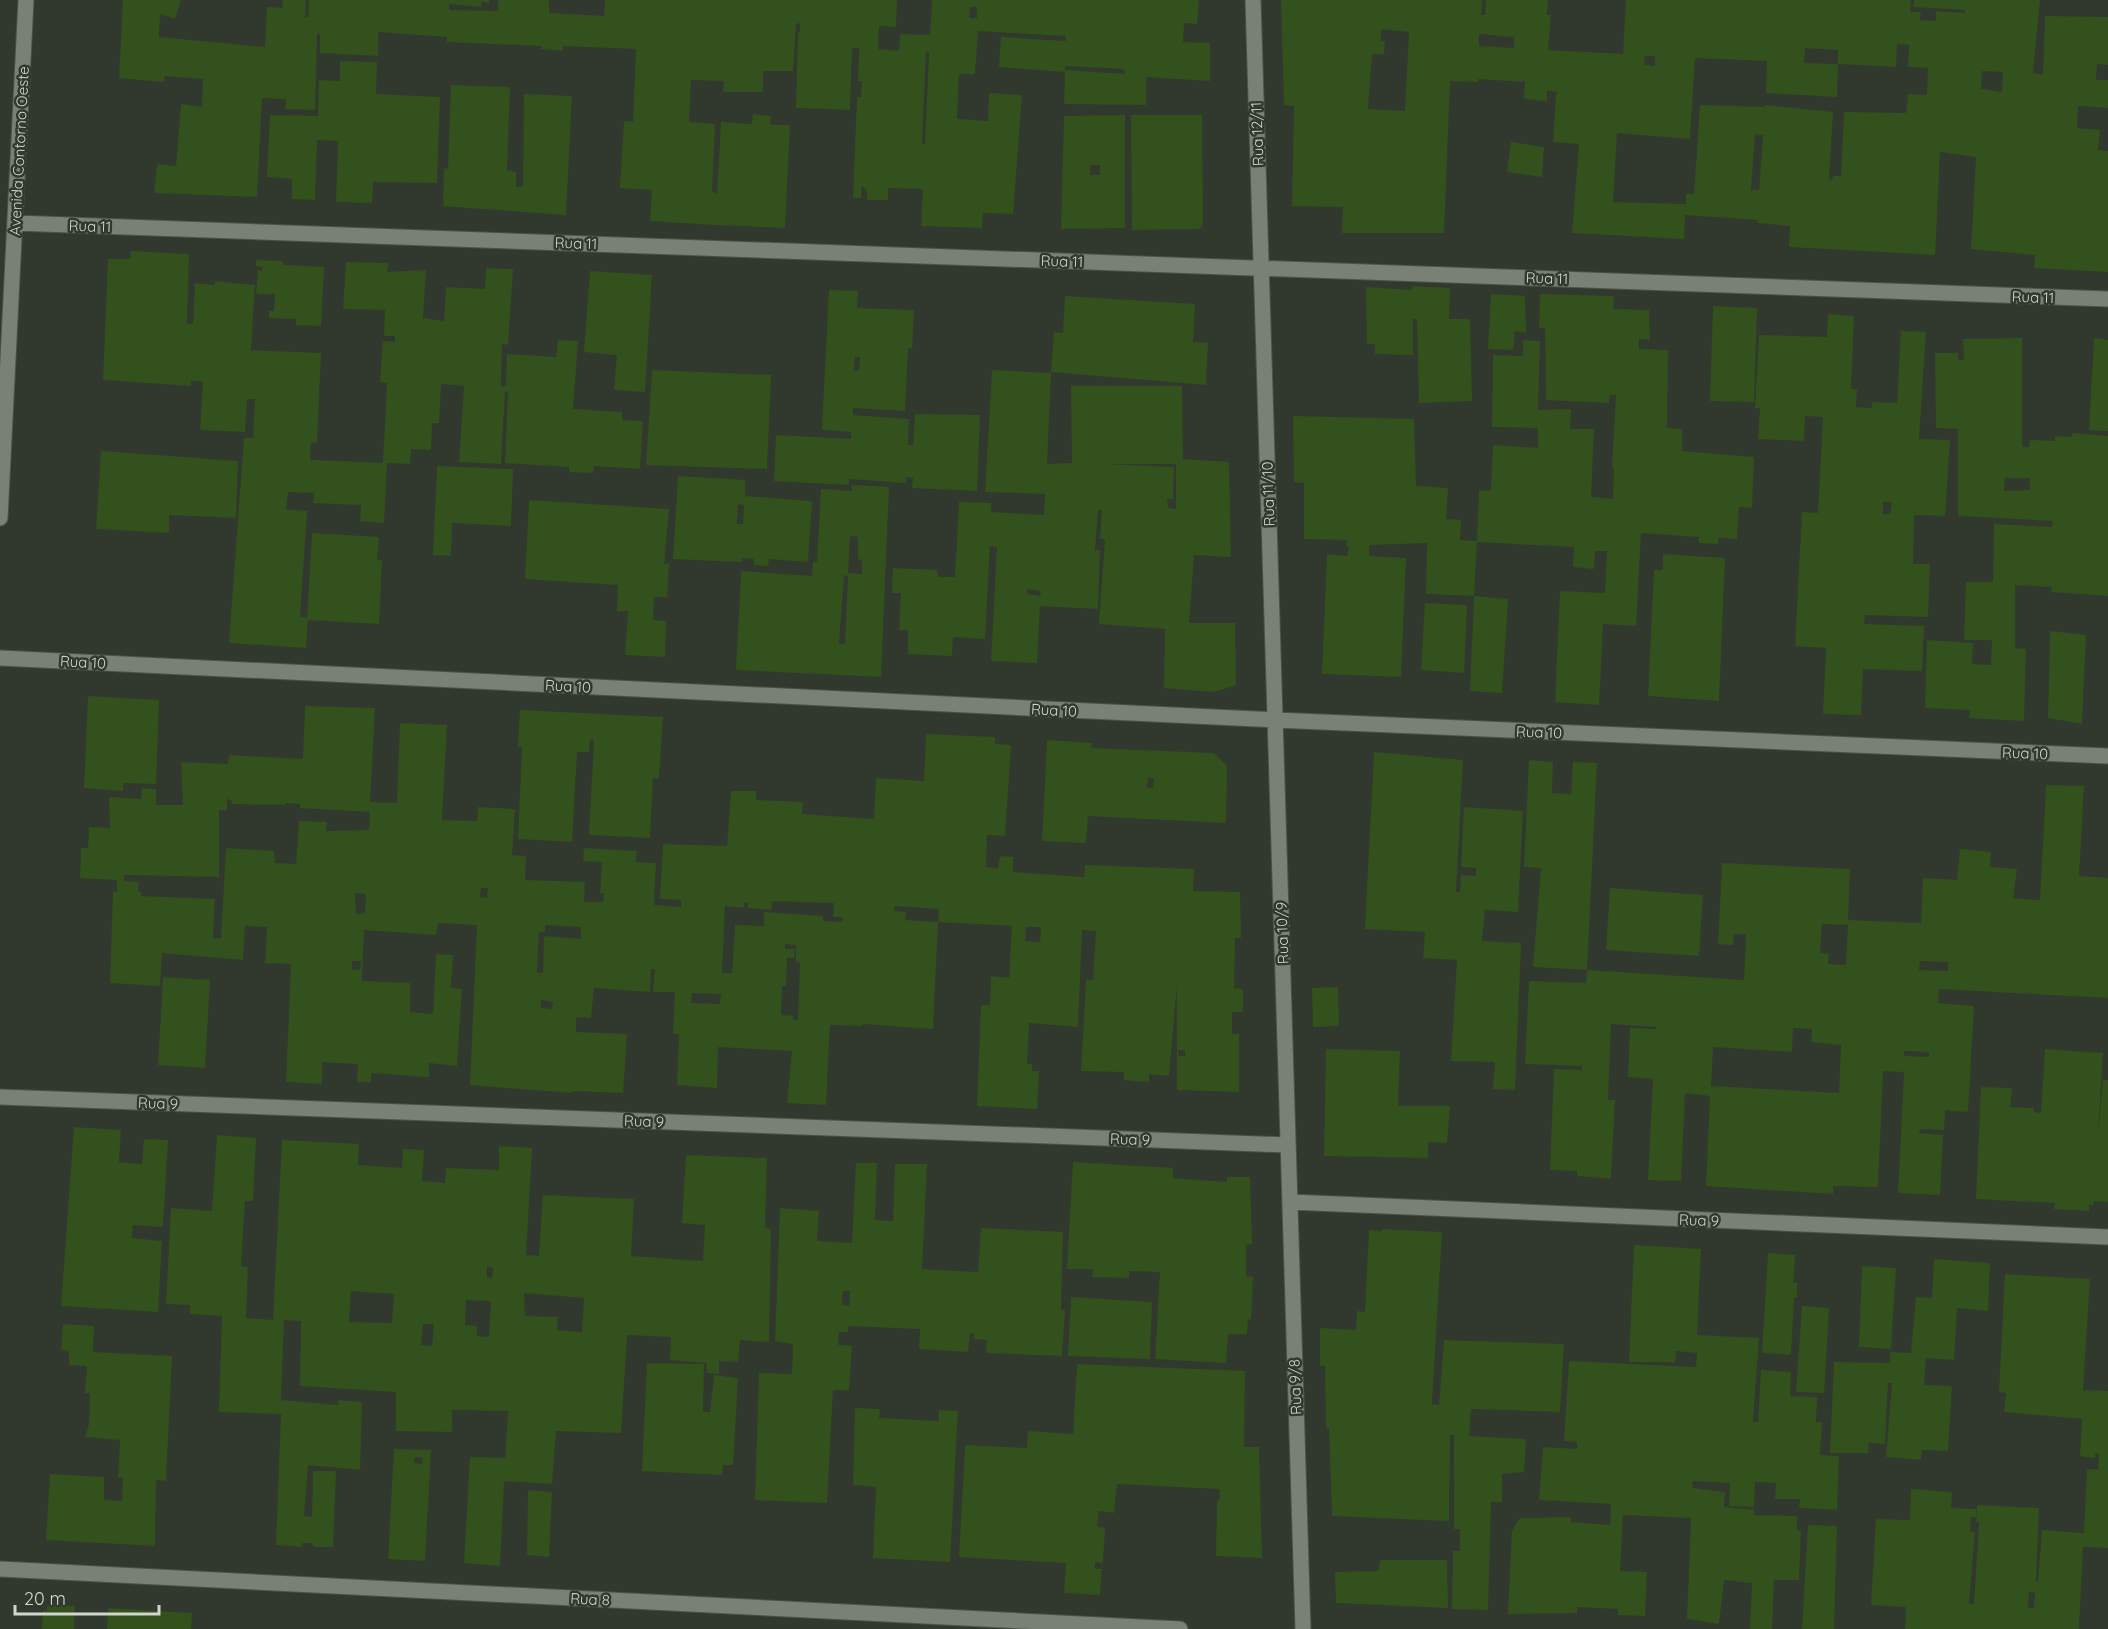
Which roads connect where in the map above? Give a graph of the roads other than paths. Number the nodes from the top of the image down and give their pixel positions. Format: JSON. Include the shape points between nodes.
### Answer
{"nodes":[{"id":1,"x":26,"y":0,"type":"edge"},
{"id":2,"x":1253,"y":0,"type":"edge"},
{"id":3,"x":15,"y":223,"type":"junction"},
{"id":4,"x":1262,"y":268,"type":"junction"},
{"id":5,"x":2108,"y":299,"type":"edge"},
{"id":6,"x":0,"y":518,"type":"edge"},
{"id":7,"x":0,"y":658,"type":"edge"},
{"id":8,"x":1275,"y":720,"type":"junction"},
{"id":9,"x":2108,"y":756,"type":"edge"},
{"id":10,"x":0,"y":1097,"type":"edge"},
{"id":11,"x":1288,"y":1145,"type":"junction"},
{"id":12,"x":1290,"y":1202,"type":"junction"},
{"id":13,"x":2108,"y":1237,"type":"edge"},
{"id":14,"x":0,"y":1569,"type":"edge"},
{"id":15,"x":1180,"y":1629,"type":"edge"},
{"id":16,"x":1302,"y":1629,"type":"edge"}],
"edges":[{"from":1,"to":3,"type":"street","name":"Avenida Contorno Oeste"},
{"from":2,"to":4,"type":"street","name":"Rua 12/11"},
{"from":3,"to":4,"type":"street","name":"Rua 11"},
{"from":3,"to":6,"type":"street","name":"Avenida Contorno Oeste"},
{"from":4,"to":5,"type":"street","name":"Rua 11"},
{"from":4,"to":8,"type":"street","name":"Rua 11/10"},
{"from":7,"to":8,"type":"street","name":"Rua 10"},
{"from":8,"to":9,"type":"street","name":"Rua 10"},
{"from":8,"to":11,"type":"street","name":"Rua 10/9"},
{"from":10,"to":11,"type":"street","name":"Rua 9"},
{"from":11,"to":12,"type":"street","name":"Rua 9/8"},
{"from":12,"to":13,"type":"street","name":"Rua 9"},
{"from":12,"to":16,"type":"street","name":"Rua 9/8"},
{"from":14,"to":15,"type":"street","name":"Rua 8"}]}
